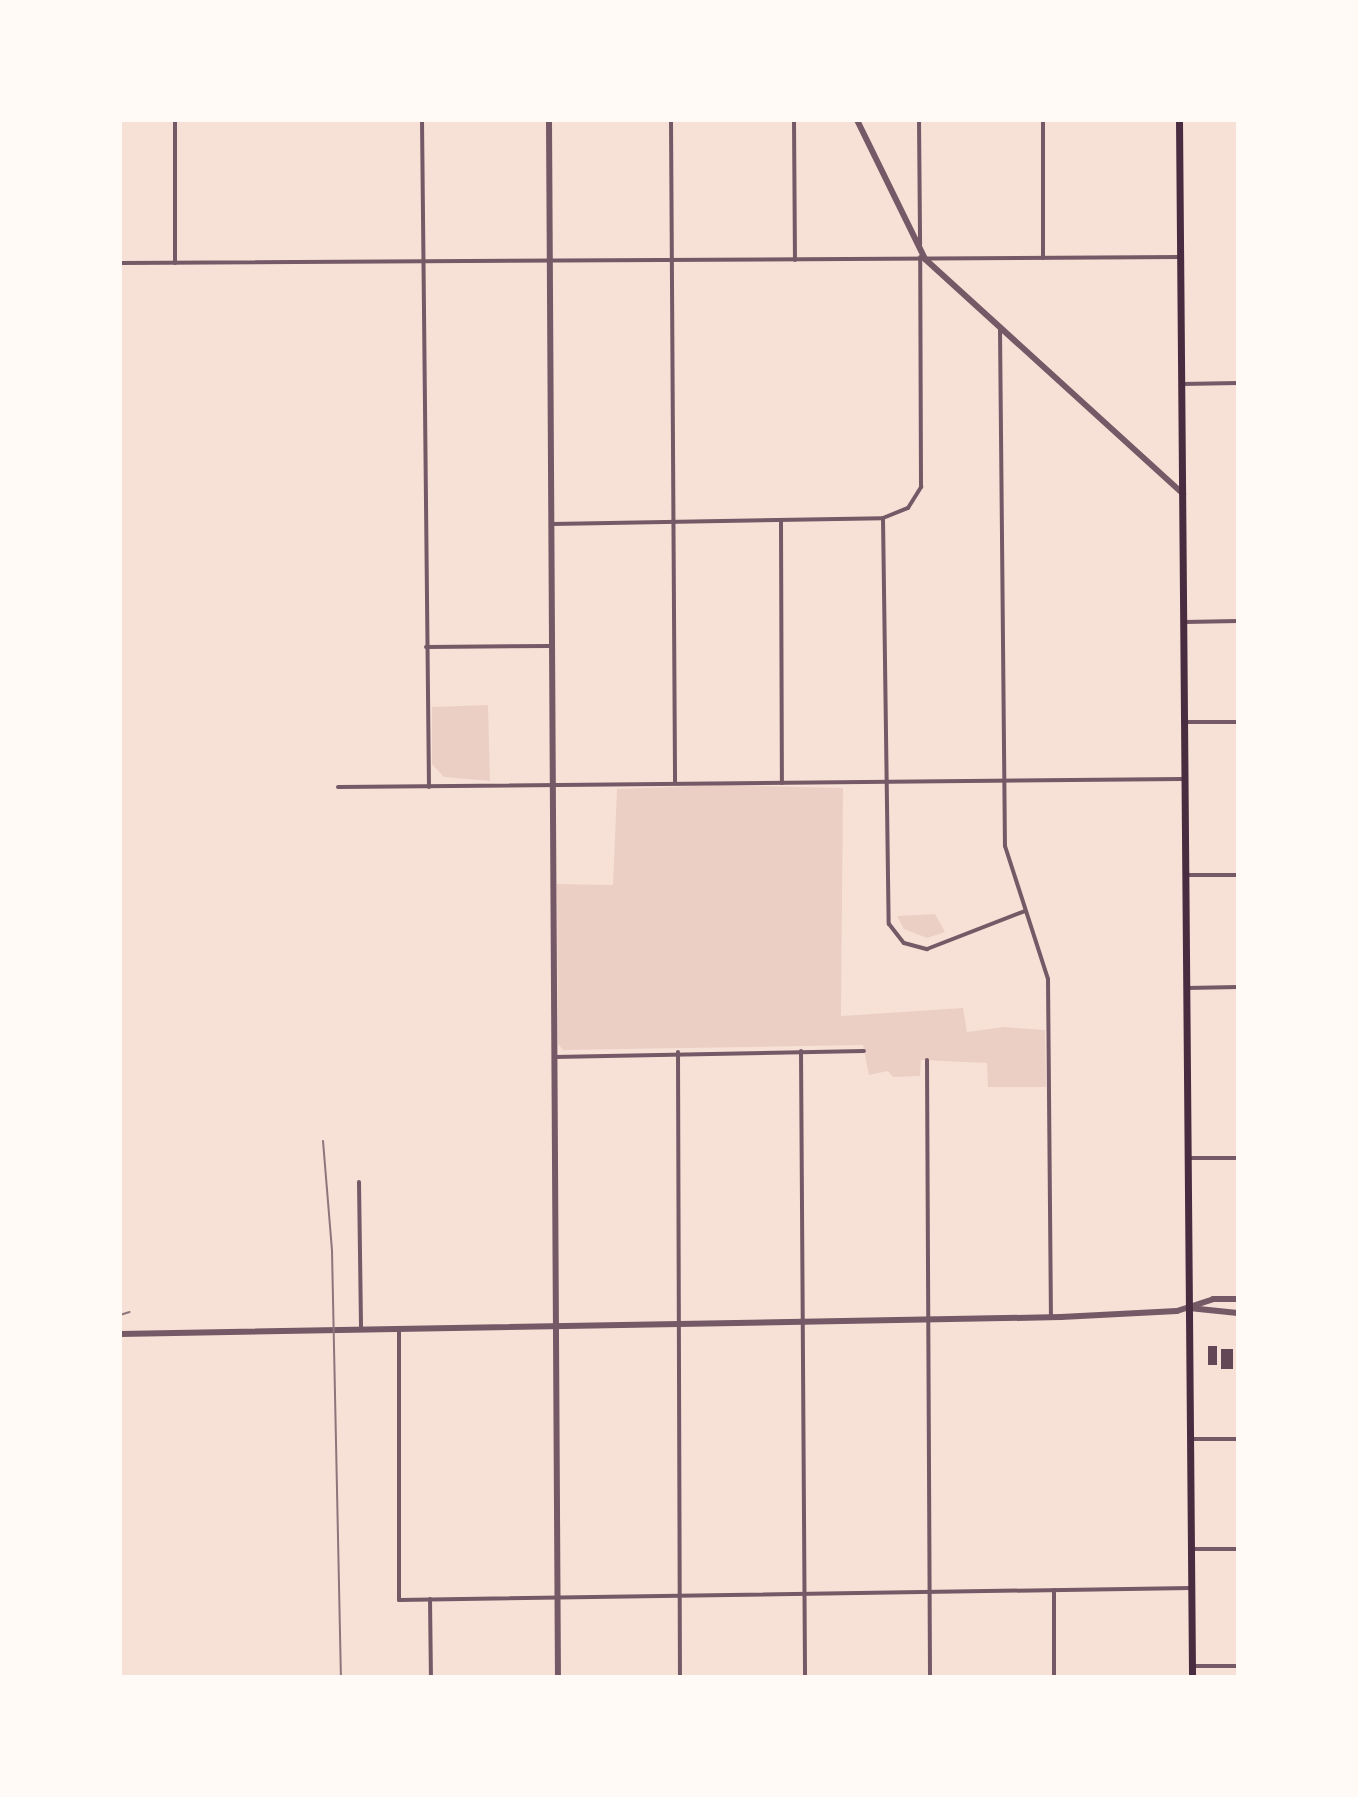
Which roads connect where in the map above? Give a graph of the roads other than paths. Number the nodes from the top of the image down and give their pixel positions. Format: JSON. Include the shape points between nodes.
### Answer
{"nodes":[{"id":1,"x":175,"y":120,"type":"edge"},
{"id":2,"x":422,"y":120,"type":"edge"},
{"id":3,"x":549,"y":120,"type":"edge"},
{"id":4,"x":671,"y":120,"type":"edge"},
{"id":5,"x":794,"y":120,"type":"edge"},
{"id":6,"x":857,"y":120,"type":"edge"},
{"id":7,"x":919,"y":120,"type":"edge"},
{"id":8,"x":1043,"y":120,"type":"edge"},
{"id":9,"x":1179,"y":120,"type":"edge"},
{"id":10,"x":922,"y":257,"type":"junction"},
{"id":11,"x":1180,"y":257,"type":"junction"},
{"id":12,"x":1043,"y":258,"type":"junction"},
{"id":13,"x":795,"y":260,"type":"junction"},
{"id":14,"x":671,"y":261,"type":"junction"},
{"id":15,"x":422,"y":262,"type":"junction"},
{"id":16,"x":550,"y":262,"type":"junction"},
{"id":17,"x":120,"y":263,"type":"edge"},
{"id":18,"x":175,"y":263,"type":"junction"},
{"id":19,"x":1000,"y":329,"type":"junction"},
{"id":20,"x":1238,"y":383,"type":"edge"},
{"id":21,"x":1182,"y":384,"type":"junction"},
{"id":22,"x":1183,"y":494,"type":"junction"},
{"id":23,"x":883,"y":518,"type":"junction"},
{"id":24,"x":781,"y":522,"type":"junction"},
{"id":25,"x":673,"y":523,"type":"junction"},
{"id":26,"x":552,"y":524,"type":"junction"},
{"id":27,"x":1238,"y":621,"type":"edge"},
{"id":28,"x":1185,"y":622,"type":"junction"},
{"id":29,"x":552,"y":646,"type":"junction"},
{"id":30,"x":426,"y":647,"type":"junction"},
{"id":31,"x":1185,"y":722,"type":"junction"},
{"id":32,"x":1238,"y":722,"type":"edge"},
{"id":33,"x":1186,"y":779,"type":"junction"},
{"id":34,"x":1004,"y":781,"type":"junction"},
{"id":35,"x":885,"y":782,"type":"junction"},
{"id":36,"x":675,"y":783,"type":"junction"},
{"id":37,"x":782,"y":783,"type":"junction"},
{"id":38,"x":338,"y":787,"type":"dead end"},
{"id":39,"x":429,"y":787,"type":"junction"},
{"id":40,"x":551,"y":787,"type":"junction"},
{"id":41,"x":1186,"y":875,"type":"junction"},
{"id":42,"x":1238,"y":875,"type":"edge"},
{"id":43,"x":1025,"y":911,"type":"junction"},
{"id":44,"x":1238,"y":987,"type":"edge"},
{"id":45,"x":1187,"y":988,"type":"junction"},
{"id":46,"x":801,"y":1051,"type":"junction"},
{"id":47,"x":864,"y":1051,"type":"dead end"},
{"id":48,"x":678,"y":1052,"type":"junction"},
{"id":49,"x":554,"y":1057,"type":"junction"},
{"id":50,"x":927,"y":1060,"type":"dead end"},
{"id":51,"x":1188,"y":1158,"type":"junction"},
{"id":52,"x":1238,"y":1158,"type":"edge"},
{"id":53,"x":359,"y":1182,"type":"dead end"},
{"id":54,"x":1238,"y":1299,"type":"edge"},
{"id":55,"x":1189,"y":1308,"type":"junction"},
{"id":56,"x":1238,"y":1313,"type":"edge"},
{"id":57,"x":1051,"y":1317,"type":"junction"},
{"id":58,"x":928,"y":1320,"type":"junction"},
{"id":59,"x":803,"y":1322,"type":"junction"},
{"id":60,"x":679,"y":1324,"type":"junction"},
{"id":61,"x":556,"y":1326,"type":"junction"},
{"id":62,"x":399,"y":1329,"type":"junction"},
{"id":63,"x":361,"y":1330,"type":"junction"},
{"id":64,"x":120,"y":1334,"type":"edge"},
{"id":65,"x":1190,"y":1439,"type":"junction"},
{"id":66,"x":1238,"y":1439,"type":"edge"},
{"id":67,"x":1191,"y":1549,"type":"junction"},
{"id":68,"x":1238,"y":1549,"type":"edge"},
{"id":69,"x":1191,"y":1588,"type":"junction"},
{"id":70,"x":1054,"y":1590,"type":"junction"},
{"id":71,"x":930,"y":1592,"type":"junction"},
{"id":72,"x":805,"y":1594,"type":"junction"},
{"id":73,"x":680,"y":1596,"type":"junction"},
{"id":74,"x":558,"y":1597,"type":"junction"},
{"id":75,"x":430,"y":1599,"type":"junction"},
{"id":76,"x":1192,"y":1666,"type":"junction"},
{"id":77,"x":1238,"y":1666,"type":"edge"},
{"id":78,"x":431,"y":1677,"type":"edge"},
{"id":79,"x":558,"y":1677,"type":"edge"},
{"id":80,"x":680,"y":1677,"type":"edge"},
{"id":81,"x":805,"y":1677,"type":"edge"},
{"id":82,"x":930,"y":1677,"type":"edge"},
{"id":83,"x":1054,"y":1677,"type":"edge"},
{"id":84,"x":1192,"y":1677,"type":"edge"}],
"edges":[{"from":1,"to":18,"type":"street"},
{"from":2,"to":15,"type":"street"},
{"from":3,"to":16,"type":"street"},
{"from":4,"to":14,"type":"street"},
{"from":5,"to":13,"type":"street"},
{"from":6,"to":10,"type":"street"},
{"from":7,"to":10,"type":"street"},
{"from":8,"to":12,"type":"street"},
{"from":9,"to":11,"type":"main road"},
{"from":10,"to":12,"type":"street"},
{"from":10,"to":13,"type":"street"},
{"from":10,"to":19,"type":"street"},
{"from":10,"to":23,"type":"street","via":[[918,499]]},
{"from":11,"to":12,"type":"street"},
{"from":11,"to":21,"type":"main road"},
{"from":13,"to":14,"type":"street"},
{"from":14,"to":16,"type":"street"},
{"from":14,"to":25,"type":"street"},
{"from":15,"to":16,"type":"street"},
{"from":15,"to":18,"type":"street"},
{"from":15,"to":30,"type":"street"},
{"from":16,"to":26,"type":"street"},
{"from":17,"to":18,"type":"street"},
{"from":19,"to":22,"type":"street"},
{"from":19,"to":34,"type":"street"},
{"from":20,"to":21,"type":"street"},
{"from":21,"to":22,"type":"main road"},
{"from":22,"to":28,"type":"main road"},
{"from":23,"to":24,"type":"street"},
{"from":23,"to":35,"type":"street"},
{"from":24,"to":25,"type":"street"},
{"from":24,"to":37,"type":"street"},
{"from":25,"to":26,"type":"street"},
{"from":25,"to":36,"type":"street"},
{"from":26,"to":29,"type":"street"},
{"from":27,"to":28,"type":"street"},
{"from":28,"to":31,"type":"main road"},
{"from":29,"to":30,"type":"street"},
{"from":29,"to":40,"type":"street"},
{"from":30,"to":39,"type":"street"},
{"from":31,"to":32,"type":"street"},
{"from":31,"to":33,"type":"main road"},
{"from":33,"to":34,"type":"street"},
{"from":33,"to":41,"type":"main road"},
{"from":34,"to":35,"type":"street"},
{"from":34,"to":43,"type":"street","via":[[1006,857]]},
{"from":35,"to":37,"type":"street"},
{"from":35,"to":43,"type":"street","via":[[888,917],[899,940],[917,948],[937,947]]},
{"from":36,"to":37,"type":"street"},
{"from":36,"to":40,"type":"street"},
{"from":38,"to":39,"type":"street"},
{"from":39,"to":40,"type":"street"},
{"from":40,"to":49,"type":"street"},
{"from":41,"to":42,"type":"street"},
{"from":41,"to":45,"type":"main road"},
{"from":43,"to":57,"type":"street","via":[[1048,979]]},
{"from":44,"to":45,"type":"street"},
{"from":45,"to":51,"type":"main road"},
{"from":46,"to":47,"type":"street"},
{"from":46,"to":48,"type":"street"},
{"from":46,"to":59,"type":"street"},
{"from":48,"to":49,"type":"street"},
{"from":48,"to":60,"type":"street"},
{"from":49,"to":61,"type":"street"},
{"from":50,"to":58,"type":"street"},
{"from":51,"to":52,"type":"street"},
{"from":51,"to":55,"type":"main road"},
{"from":53,"to":63,"type":"street"},
{"from":54,"to":55,"type":"street","via":[[1213,1299]]},
{"from":55,"to":56,"type":"street"},
{"from":55,"to":57,"type":"street"},
{"from":55,"to":65,"type":"main road"},
{"from":57,"to":58,"type":"street"},
{"from":58,"to":59,"type":"street"},
{"from":58,"to":71,"type":"street"},
{"from":59,"to":60,"type":"street"},
{"from":59,"to":72,"type":"street"},
{"from":60,"to":61,"type":"street"},
{"from":60,"to":73,"type":"street"},
{"from":61,"to":62,"type":"street"},
{"from":61,"to":74,"type":"street"},
{"from":62,"to":63,"type":"street"},
{"from":62,"to":75,"type":"street","via":[[399,1600]]},
{"from":63,"to":64,"type":"street"},
{"from":65,"to":66,"type":"street"},
{"from":65,"to":67,"type":"main road"},
{"from":67,"to":68,"type":"street"},
{"from":67,"to":69,"type":"main road"},
{"from":69,"to":70,"type":"street"},
{"from":69,"to":76,"type":"main road"},
{"from":70,"to":71,"type":"street"},
{"from":70,"to":83,"type":"street"},
{"from":71,"to":72,"type":"street"},
{"from":71,"to":82,"type":"street"},
{"from":72,"to":73,"type":"street"},
{"from":72,"to":81,"type":"street"},
{"from":73,"to":74,"type":"street"},
{"from":73,"to":80,"type":"street"},
{"from":74,"to":75,"type":"street"},
{"from":74,"to":79,"type":"street"},
{"from":75,"to":78,"type":"street"},
{"from":76,"to":77,"type":"street"},
{"from":76,"to":84,"type":"main road"}]}
